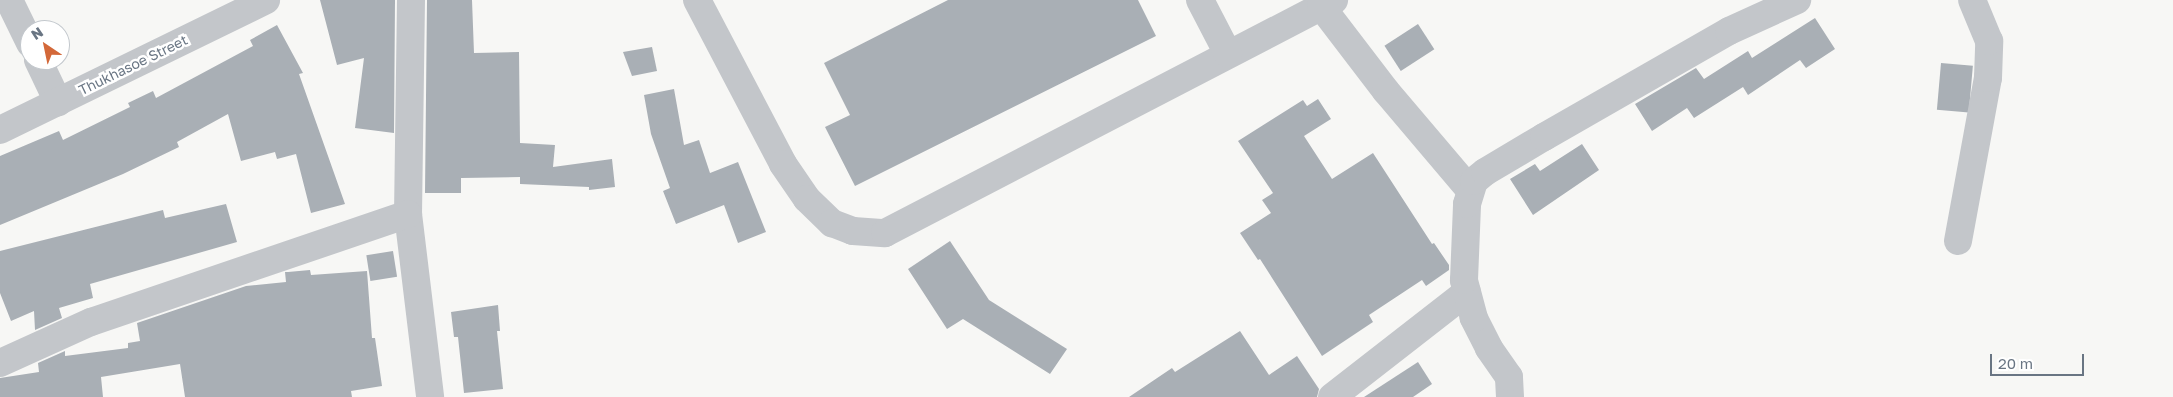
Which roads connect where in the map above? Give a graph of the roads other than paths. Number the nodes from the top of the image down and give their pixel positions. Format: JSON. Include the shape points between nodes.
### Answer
{"nodes":[{"id":1,"x":10,"y":0,"type":"edge"},
{"id":2,"x":266,"y":0,"type":"edge"},
{"id":3,"x":411,"y":0,"type":"edge"},
{"id":4,"x":697,"y":0,"type":"edge"},
{"id":5,"x":1200,"y":0,"type":"edge"},
{"id":6,"x":1797,"y":0,"type":"edge"},
{"id":7,"x":1972,"y":0,"type":"edge"},
{"id":8,"x":1328,"y":3,"type":"edge"},
{"id":9,"x":20,"y":22,"type":"edge"},
{"id":10,"x":1228,"y":54,"type":"junction"},
{"id":11,"x":43,"y":70,"type":"edge"},
{"id":12,"x":58,"y":102,"type":"junction"},
{"id":13,"x":0,"y":130,"type":"edge"},
{"id":14,"x":1470,"y":190,"type":"junction"},
{"id":15,"x":408,"y":214,"type":"junction"},
{"id":16,"x":1958,"y":241,"type":"dead end"},
{"id":17,"x":1467,"y":292,"type":"junction"},
{"id":18,"x":0,"y":363,"type":"edge"},
{"id":19,"x":430,"y":397,"type":"edge"},
{"id":20,"x":1332,"y":397,"type":"edge"},
{"id":21,"x":1510,"y":397,"type":"edge"}],
"edges":[{"from":1,"to":9,"type":"street"},
{"from":2,"to":12,"type":"street","name":"Thukhasoe Street"},
{"from":3,"to":15,"type":"street"},
{"from":4,"to":10,"type":"street","via":[[783,164],[807,200],[832,223],[853,231],[885,233]]},
{"from":5,"to":10,"type":"street"},
{"from":6,"to":14,"type":"street","via":[[1729,31],[1544,137],[1485,172],[1474,181]]},
{"from":7,"to":16,"type":"street","via":[[1989,41],[1988,78]]},
{"from":8,"to":10,"type":"street"},
{"from":8,"to":14,"type":"street","via":[[1386,91]]},
{"from":11,"to":12,"type":"street"},
{"from":12,"to":13,"type":"street","name":"Thukhasoe Street"},
{"from":14,"to":17,"type":"street","via":[[1464,280]]},
{"from":15,"to":18,"type":"street","via":[[91,322]]},
{"from":15,"to":19,"type":"street"},
{"from":17,"to":20,"type":"street"},
{"from":17,"to":21,"type":"street","via":[[1489,348],[1509,377]]}]}
